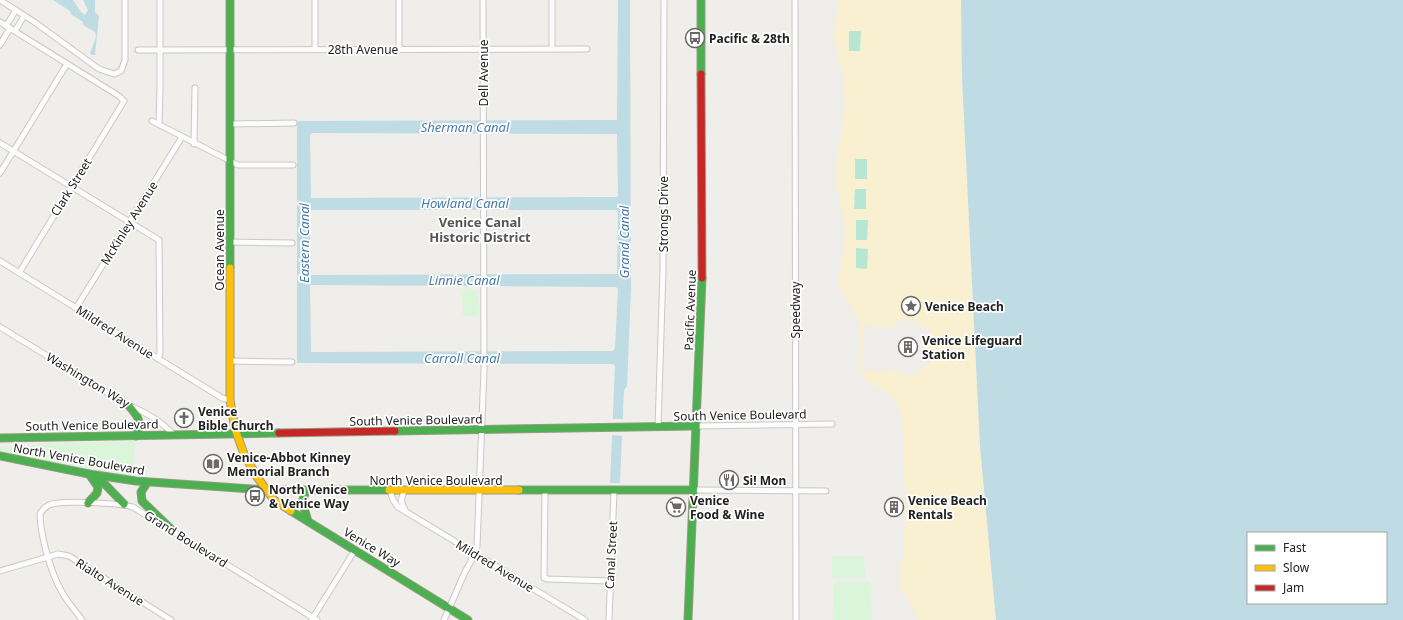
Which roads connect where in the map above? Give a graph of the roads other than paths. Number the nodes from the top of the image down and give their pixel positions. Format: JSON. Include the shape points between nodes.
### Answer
{"nodes":[{"id":1,"x":0,"y":0,"type":"edge"},
{"id":2,"x":125,"y":0,"type":"edge"},
{"id":3,"x":160,"y":0,"type":"edge"},
{"id":4,"x":230,"y":0,"type":"edge"},
{"id":5,"x":315,"y":0,"type":"edge"},
{"id":6,"x":399,"y":0,"type":"edge"},
{"id":7,"x":483,"y":0,"type":"edge"},
{"id":8,"x":552,"y":0,"type":"edge"},
{"id":9,"x":664,"y":0,"type":"edge"},
{"id":10,"x":701,"y":0,"type":"edge"},
{"id":11,"x":795,"y":0,"type":"edge"},
{"id":12,"x":16,"y":10,"type":"junction"},
{"id":13,"x":24,"y":16,"type":"junction"},
{"id":14,"x":0,"y":22,"type":"edge"},
{"id":15,"x":10,"y":28,"type":"junction"},
{"id":16,"x":0,"y":45,"type":"edge"},
{"id":17,"x":315,"y":49,"type":"junction"},
{"id":18,"x":483,"y":49,"type":"junction"},
{"id":19,"x":552,"y":49,"type":"junction"},
{"id":20,"x":587,"y":49,"type":"dead end"},
{"id":21,"x":138,"y":50,"type":"dead end"},
{"id":22,"x":160,"y":50,"type":"junction"},
{"id":23,"x":230,"y":50,"type":"junction"},
{"id":24,"x":399,"y":50,"type":"junction"},
{"id":25,"x":67,"y":64,"type":"junction"},
{"id":26,"x":195,"y":88,"type":"dead end"},
{"id":27,"x":152,"y":121,"type":"dead end"},
{"id":28,"x":159,"y":123,"type":"junction"},
{"id":29,"x":294,"y":123,"type":"dead end"},
{"id":30,"x":231,"y":124,"type":"junction"},
{"id":31,"x":182,"y":137,"type":"junction"},
{"id":32,"x":0,"y":143,"type":"edge"},
{"id":33,"x":194,"y":144,"type":"junction"},
{"id":34,"x":14,"y":151,"type":"junction"},
{"id":35,"x":230,"y":162,"type":"junction"},
{"id":36,"x":293,"y":165,"type":"dead end"},
{"id":37,"x":0,"y":174,"type":"edge"},
{"id":38,"x":71,"y":187,"type":"junction"},
{"id":39,"x":130,"y":222,"type":"junction"},
{"id":40,"x":230,"y":242,"type":"junction"},
{"id":41,"x":292,"y":243,"type":"dead end"},
{"id":42,"x":0,"y":261,"type":"edge"},
{"id":43,"x":19,"y":273,"type":"junction"},
{"id":44,"x":76,"y":308,"type":"junction"},
{"id":45,"x":0,"y":327,"type":"edge"},
{"id":46,"x":158,"y":359,"type":"junction"},
{"id":47,"x":230,"y":361,"type":"junction"},
{"id":48,"x":292,"y":362,"type":"dead end"},
{"id":49,"x":230,"y":400,"type":"junction"},
{"id":50,"x":129,"y":406,"type":"junction"},
{"id":51,"x":832,"y":424,"type":"dead end"},
{"id":52,"x":795,"y":425,"type":"junction"},
{"id":53,"x":696,"y":426,"type":"junction"},
{"id":54,"x":658,"y":427,"type":"junction"},
{"id":55,"x":482,"y":429,"type":"junction"},
{"id":56,"x":236,"y":434,"type":"junction"},
{"id":57,"x":174,"y":435,"type":"junction"},
{"id":58,"x":136,"y":436,"type":"junction"},
{"id":59,"x":0,"y":438,"type":"edge"},
{"id":60,"x":0,"y":456,"type":"edge"},
{"id":61,"x":89,"y":474,"type":"junction"},
{"id":62,"x":97,"y":476,"type":"junction"},
{"id":63,"x":147,"y":483,"type":"junction"},
{"id":64,"x":266,"y":490,"type":"junction"},
{"id":65,"x":480,"y":490,"type":"junction"},
{"id":66,"x":693,"y":490,"type":"junction"},
{"id":67,"x":795,"y":490,"type":"junction"},
{"id":68,"x":306,"y":491,"type":"junction"},
{"id":69,"x":390,"y":491,"type":"junction"},
{"id":70,"x":404,"y":491,"type":"junction"},
{"id":71,"x":545,"y":491,"type":"junction"},
{"id":72,"x":614,"y":491,"type":"junction"},
{"id":73,"x":826,"y":491,"type":"dead end"},
{"id":74,"x":88,"y":503,"type":"junction"},
{"id":75,"x":124,"y":504,"type":"junction"},
{"id":76,"x":406,"y":511,"type":"junction"},
{"id":77,"x":308,"y":521,"type":"junction"},
{"id":78,"x":172,"y":530,"type":"junction"},
{"id":79,"x":355,"y":550,"type":"junction"},
{"id":80,"x":475,"y":554,"type":"junction"},
{"id":81,"x":49,"y":557,"type":"junction"},
{"id":82,"x":0,"y":571,"type":"edge"},
{"id":83,"x":610,"y":581,"type":"junction"},
{"id":84,"x":449,"y":608,"type":"junction"},
{"id":85,"x":314,"y":619,"type":"edge"},
{"id":86,"x":82,"y":620,"type":"edge"},
{"id":87,"x":171,"y":620,"type":"edge"},
{"id":88,"x":444,"y":620,"type":"edge"},
{"id":89,"x":468,"y":620,"type":"edge"},
{"id":90,"x":585,"y":620,"type":"edge"},
{"id":91,"x":609,"y":620,"type":"edge"},
{"id":92,"x":688,"y":620,"type":"edge"},
{"id":93,"x":796,"y":620,"type":"edge"}],
"edges":[{"from":1,"to":12,"type":"street"},
{"from":2,"to":13,"type":"street","via":[[125,60],[121,71],[114,74],[99,69]]},
{"from":3,"to":22,"type":"street"},
{"from":4,"to":23,"type":"main road","name":"Ocean Avenue"},
{"from":5,"to":17,"type":"street"},
{"from":6,"to":24,"type":"street"},
{"from":7,"to":18,"type":"street","name":"Dell Avenue"},
{"from":8,"to":19,"type":"street"},
{"from":9,"to":54,"type":"street","name":"Strongs Drive","via":[[664,271]]},
{"from":10,"to":53,"type":"main road","name":"Pacific Avenue","via":[[702,288]]},
{"from":11,"to":52,"type":"street","name":"Speedway"},
{"from":12,"to":13,"type":"street"},
{"from":12,"to":15,"type":"street"},
{"from":13,"to":15,"type":"street"},
{"from":14,"to":15,"type":"street"},
{"from":15,"to":16,"type":"street"},
{"from":15,"to":25,"type":"street"},
{"from":17,"to":23,"type":"street","name":"28th Avenue"},
{"from":17,"to":24,"type":"street","name":"28th Avenue"},
{"from":18,"to":19,"type":"street","name":"28th Avenue"},
{"from":18,"to":24,"type":"street","name":"28th Avenue"},
{"from":18,"to":55,"type":"street","name":"Dell Avenue"},
{"from":19,"to":20,"type":"street","name":"28th Avenue"},
{"from":21,"to":22,"type":"street","name":"28th Avenue"},
{"from":22,"to":23,"type":"street","name":"28th Avenue"},
{"from":22,"to":28,"type":"street"},
{"from":23,"to":30,"type":"main road","name":"Ocean Avenue"},
{"from":25,"to":34,"type":"street"},
{"from":25,"to":38,"type":"street","name":"Clark Street","via":[[124,101]]},
{"from":26,"to":33,"type":"street"},
{"from":27,"to":28,"type":"street"},
{"from":28,"to":31,"type":"street"},
{"from":29,"to":30,"type":"street"},
{"from":30,"to":35,"type":"main road","name":"Ocean Avenue"},
{"from":31,"to":33,"type":"street"},
{"from":31,"to":39,"type":"street","name":"McKinley Avenue"},
{"from":32,"to":34,"type":"street"},
{"from":33,"to":35,"type":"street"},
{"from":34,"to":37,"type":"street"},
{"from":34,"to":38,"type":"street"},
{"from":35,"to":36,"type":"street","via":[[238,165]]},
{"from":35,"to":40,"type":"main road","name":"Ocean Avenue"},
{"from":38,"to":39,"type":"street"},
{"from":38,"to":43,"type":"street","name":"Clark Street"},
{"from":39,"to":44,"type":"street","name":"McKinley Avenue"},
{"from":39,"to":46,"type":"street","via":[[159,240]]},
{"from":40,"to":41,"type":"street"},
{"from":40,"to":47,"type":"main road","name":"Ocean Avenue"},
{"from":42,"to":43,"type":"street","name":"Mildred Avenue"},
{"from":43,"to":44,"type":"street","name":"Mildred Avenue"},
{"from":44,"to":46,"type":"street","name":"Mildred Avenue"},
{"from":45,"to":50,"type":"street","name":"Washington Way"},
{"from":46,"to":49,"type":"street","name":"Mildred Avenue","via":[[222,398]]},
{"from":47,"to":48,"type":"street"},
{"from":47,"to":49,"type":"main road","name":"Ocean Avenue"},
{"from":49,"to":56,"type":"main road","name":"Ocean Avenue"},
{"from":50,"to":57,"type":"street","name":"Washington Way","via":[[166,426]]},
{"from":50,"to":58,"type":"main road","via":[[140,419],[140,428]]},
{"from":51,"to":52,"type":"street","name":"South Venice Boulevard"},
{"from":52,"to":53,"type":"street","name":"South Venice Boulevard"},
{"from":52,"to":67,"type":"street","name":"Speedway"},
{"from":53,"to":54,"type":"main road","name":"South Venice Boulevard"},
{"from":53,"to":66,"type":"main road","name":"Pacific Avenue"},
{"from":54,"to":55,"type":"main road","name":"South Venice Boulevard"},
{"from":55,"to":56,"type":"main road","name":"South Venice Boulevard"},
{"from":55,"to":65,"type":"street","name":"Dell Avenue"},
{"from":56,"to":57,"type":"main road","name":"South Venice Boulevard"},
{"from":56,"to":64,"type":"main road","name":"Ocean Avenue","via":[[244,455]]},
{"from":57,"to":58,"type":"main road","name":"South Venice Boulevard"},
{"from":58,"to":59,"type":"main road","name":"South Venice Boulevard"},
{"from":60,"to":61,"type":"main road","name":"North Venice Boulevard"},
{"from":61,"to":62,"type":"main road","name":"North Venice Boulevard"},
{"from":61,"to":74,"type":"main road","via":[[98,487],[97,493]]},
{"from":62,"to":63,"type":"main road","name":"North Venice Boulevard"},
{"from":62,"to":75,"type":"main road"},
{"from":63,"to":64,"type":"main road","name":"North Venice Boulevard"},
{"from":63,"to":78,"type":"main road","via":[[141,492],[142,501]]},
{"from":64,"to":68,"type":"main road","name":"North Venice Boulevard"},
{"from":64,"to":77,"type":"main road","name":"Venice Way","via":[[274,500]]},
{"from":65,"to":70,"type":"main road","name":"North Venice Boulevard"},
{"from":65,"to":71,"type":"main road","name":"North Venice Boulevard"},
{"from":65,"to":80,"type":"street","name":"Dell Avenue"},
{"from":66,"to":67,"type":"street","name":"North Venice Boulevard"},
{"from":66,"to":72,"type":"main road","name":"North Venice Boulevard"},
{"from":66,"to":92,"type":"main road","name":"Pacific Avenue"},
{"from":67,"to":73,"type":"street","name":"North Venice Boulevard"},
{"from":67,"to":93,"type":"street","name":"Speedway"},
{"from":68,"to":69,"type":"main road","name":"North Venice Boulevard"},
{"from":68,"to":77,"type":"main road","via":[[302,502]]},
{"from":69,"to":70,"type":"main road","name":"North Venice Boulevard"},
{"from":69,"to":76,"type":"street","name":"Mildred Avenue","via":[[395,504]]},
{"from":70,"to":76,"type":"street","via":[[401,501]]},
{"from":71,"to":72,"type":"main road","name":"North Venice Boulevard"},
{"from":71,"to":83,"type":"street","via":[[544,578]]},
{"from":72,"to":83,"type":"street","name":"Canal Street"},
{"from":74,"to":75,"type":"street","name":"Grand Boulevard"},
{"from":74,"to":81,"type":"street","name":"Grand Boulevard","via":[[58,503],[43,509],[40,514],[40,526]]},
{"from":75,"to":78,"type":"street","name":"Grand Boulevard"},
{"from":76,"to":80,"type":"street","name":"Mildred Avenue"},
{"from":77,"to":79,"type":"main road","name":"Venice Way"},
{"from":78,"to":85,"type":"street","name":"Grand Boulevard"},
{"from":79,"to":84,"type":"main road","name":"Venice Way"},
{"from":79,"to":85,"type":"street"},
{"from":80,"to":84,"type":"street"},
{"from":80,"to":90,"type":"street","name":"Mildred Avenue"},
{"from":81,"to":82,"type":"street","name":"Rialto Avenue"},
{"from":81,"to":86,"type":"street","via":[[59,588]]},
{"from":81,"to":87,"type":"street","name":"Rialto Avenue","via":[[58,554],[69,556]]},
{"from":83,"to":91,"type":"street","name":"Canal Street"},
{"from":84,"to":88,"type":"street"},
{"from":84,"to":89,"type":"main road","name":"Venice Way"}]}
